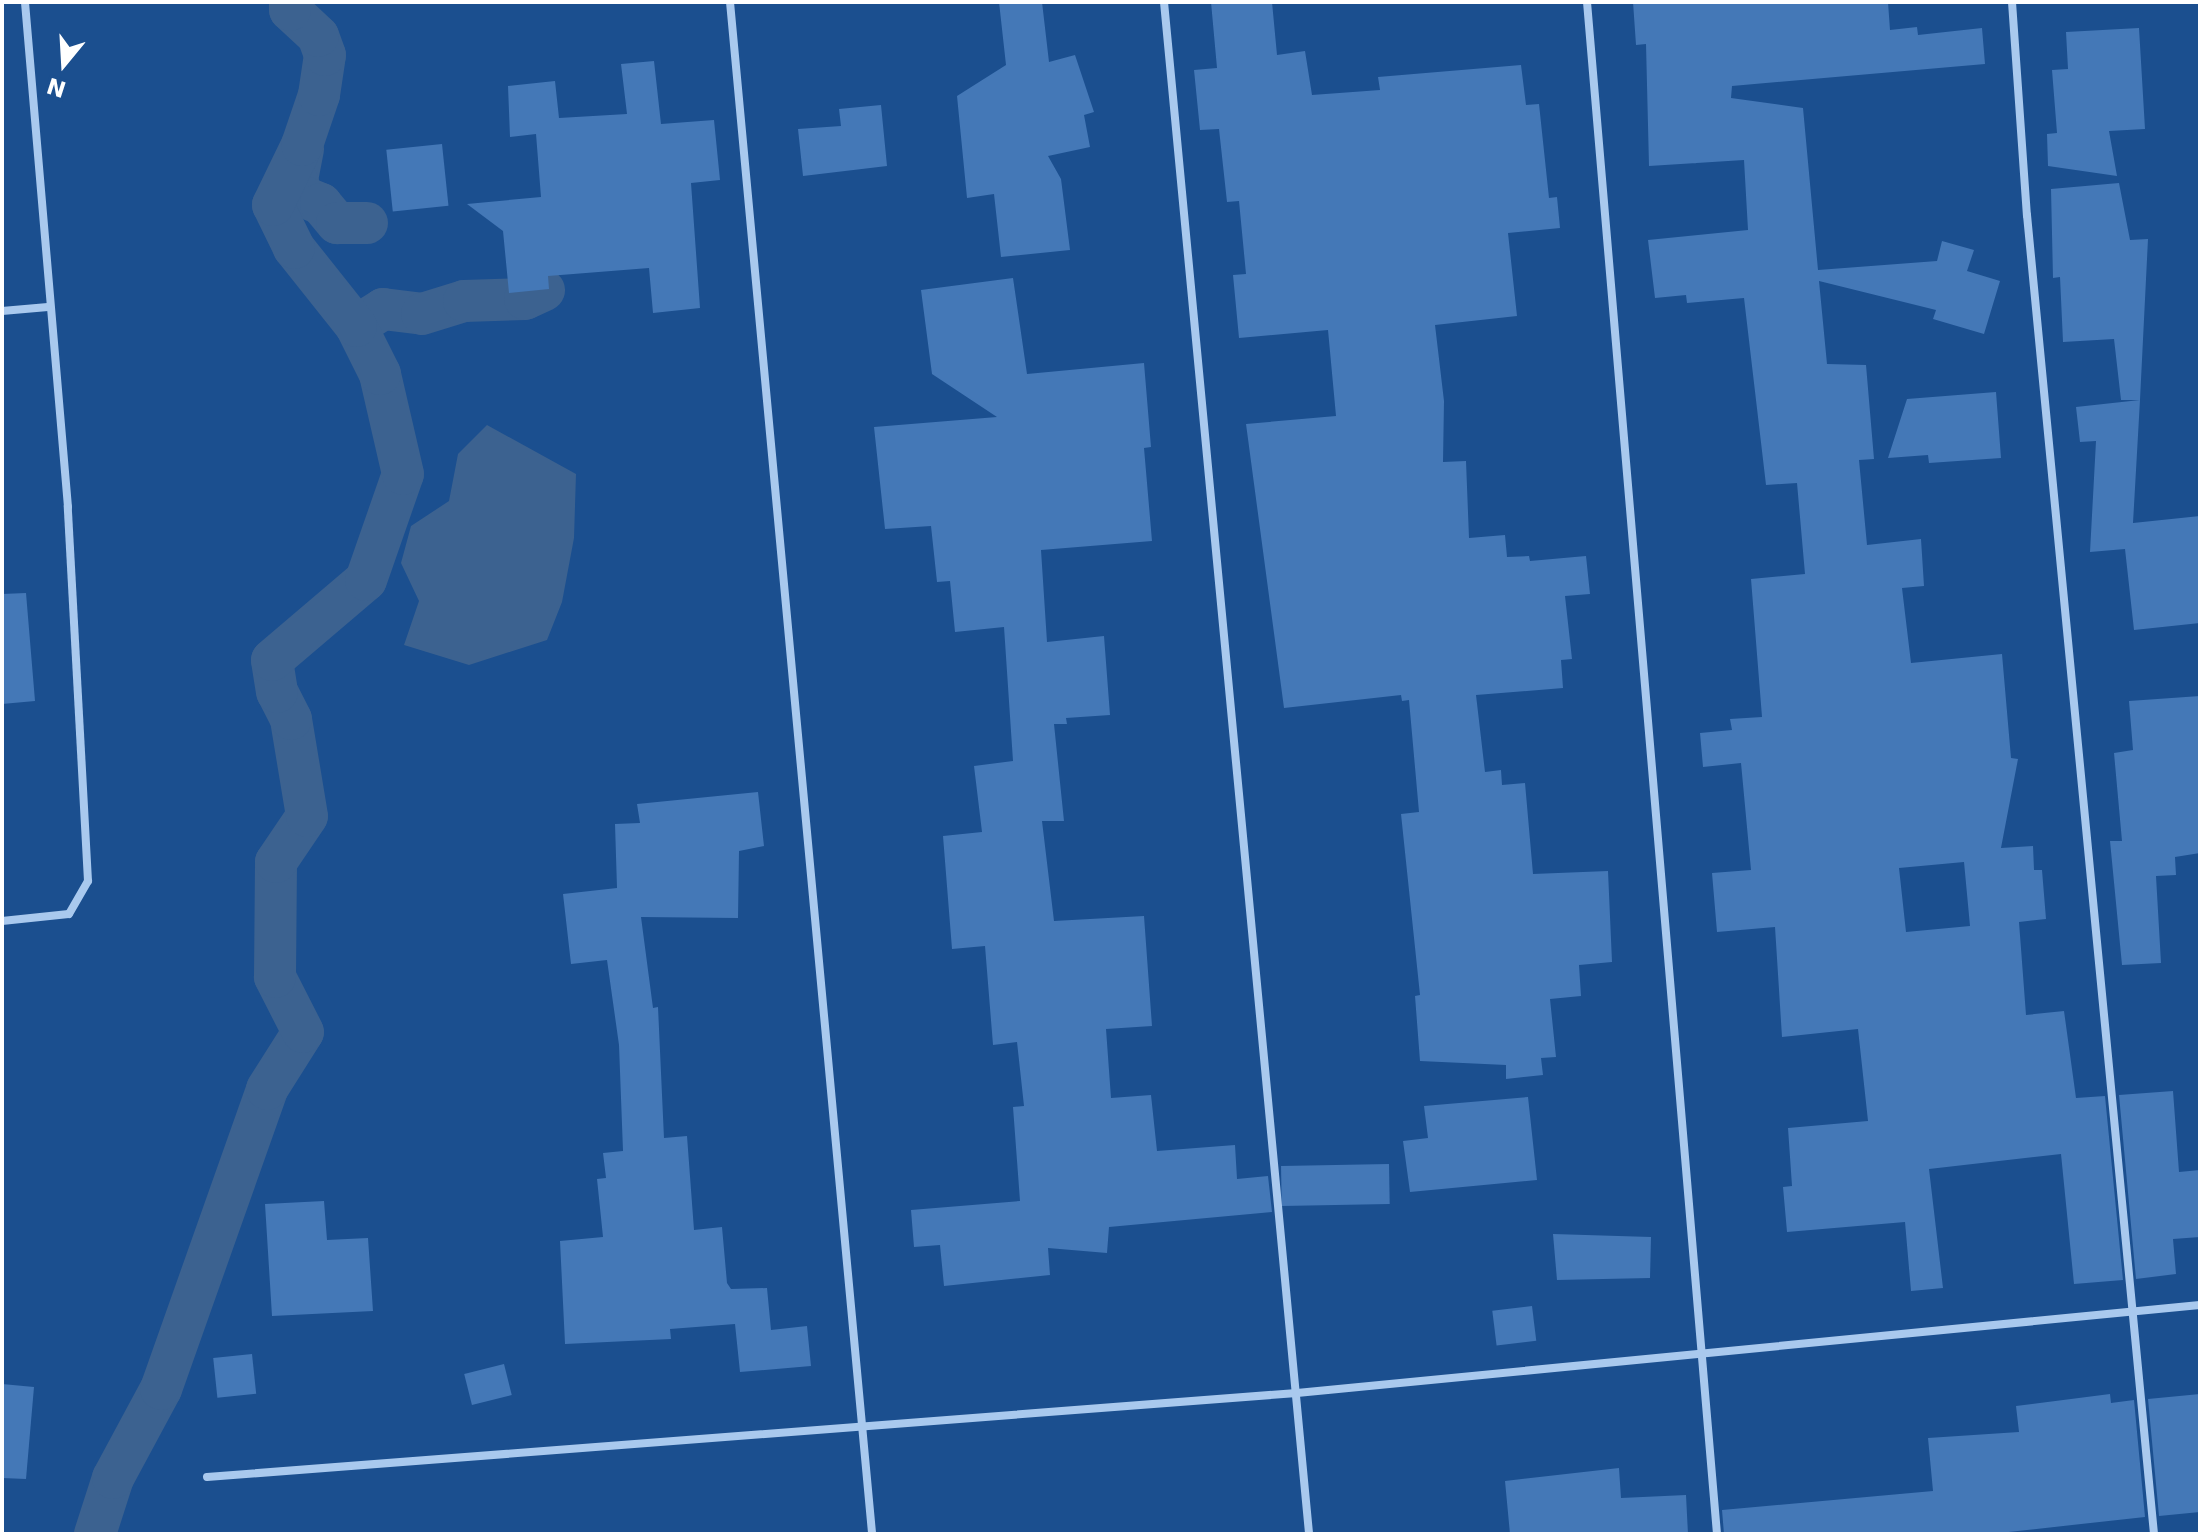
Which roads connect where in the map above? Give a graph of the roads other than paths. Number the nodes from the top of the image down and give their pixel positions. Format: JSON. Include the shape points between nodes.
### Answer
{"nodes":[{"id":1,"x":25,"y":2,"type":"edge"},
{"id":2,"x":730,"y":2,"type":"edge"},
{"id":3,"x":1164,"y":2,"type":"edge"},
{"id":4,"x":1587,"y":2,"type":"edge"},
{"id":5,"x":2012,"y":2,"type":"edge"},
{"id":6,"x":48,"y":307,"type":"junction"},
{"id":7,"x":2,"y":311,"type":"edge"},
{"id":8,"x":2,"y":921,"type":"edge"},
{"id":9,"x":2200,"y":1305,"type":"edge"},
{"id":10,"x":2133,"y":1313,"type":"junction"},
{"id":11,"x":1701,"y":1354,"type":"junction"},
{"id":12,"x":1297,"y":1393,"type":"junction"},
{"id":13,"x":861,"y":1427,"type":"junction"},
{"id":14,"x":207,"y":1477,"type":"dead end"},
{"id":15,"x":872,"y":1534,"type":"edge"},
{"id":16,"x":1309,"y":1534,"type":"edge"},
{"id":17,"x":1717,"y":1534,"type":"edge"},
{"id":18,"x":2154,"y":1534,"type":"edge"}],
"edges":[{"from":1,"to":6,"type":"street"},
{"from":2,"to":13,"type":"street"},
{"from":3,"to":12,"type":"street"},
{"from":4,"to":11,"type":"street"},
{"from":5,"to":10,"type":"street","via":[[2027,215]]},
{"from":6,"to":7,"type":"street"},
{"from":6,"to":8,"type":"street","via":[[68,507],[88,881],[69,914]]},
{"from":9,"to":10,"type":"street"},
{"from":10,"to":11,"type":"street"},
{"from":10,"to":18,"type":"street"},
{"from":11,"to":12,"type":"street"},
{"from":11,"to":17,"type":"street"},
{"from":12,"to":13,"type":"street"},
{"from":12,"to":16,"type":"street"},
{"from":13,"to":14,"type":"street"},
{"from":13,"to":15,"type":"street"}]}
